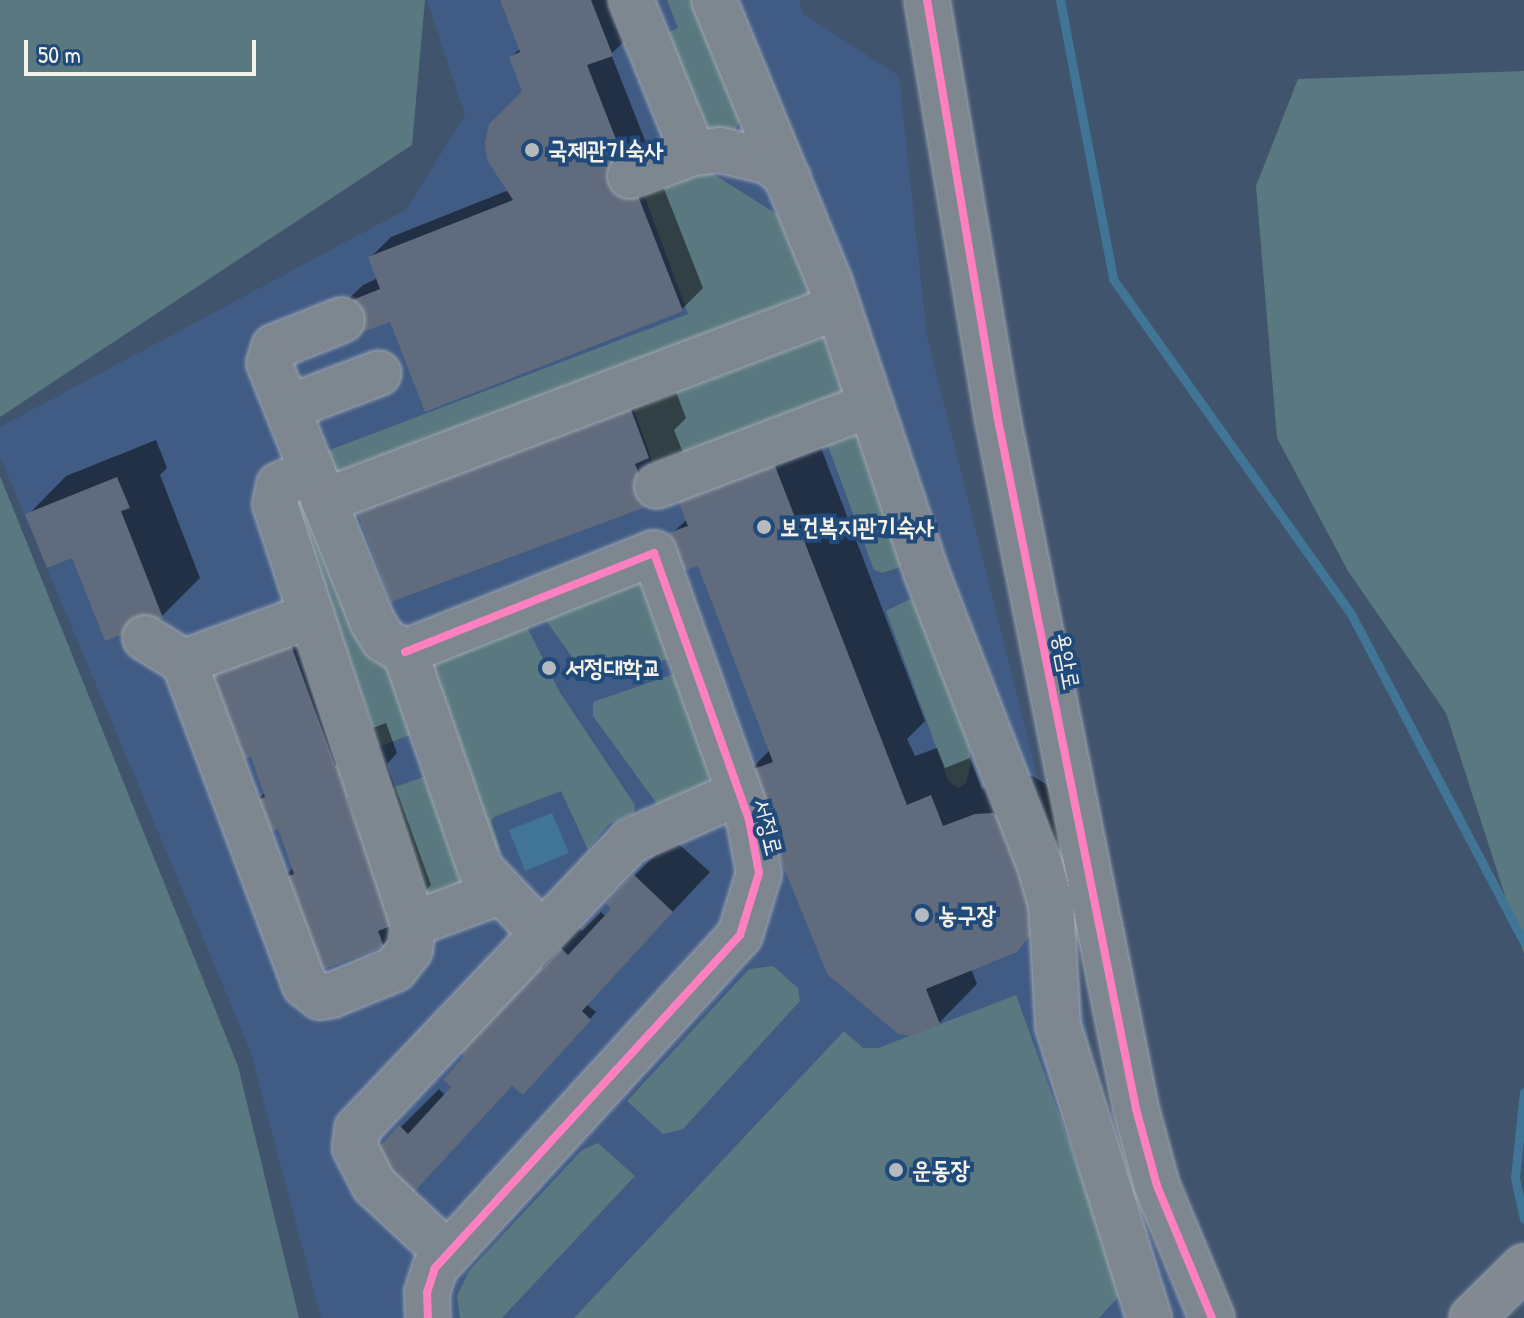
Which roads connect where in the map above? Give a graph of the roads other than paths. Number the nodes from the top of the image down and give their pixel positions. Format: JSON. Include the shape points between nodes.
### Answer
{"nodes":[{"id":1,"x":631,"y":0,"type":"edge"},
{"id":2,"x":714,"y":0,"type":"edge"},
{"id":3,"x":927,"y":0,"type":"edge"},
{"id":4,"x":693,"y":153,"type":"junction"},
{"id":5,"x":630,"y":176,"type":"dead end"},
{"id":6,"x":788,"y":178,"type":"junction"},
{"id":7,"x":838,"y":307,"type":"junction"},
{"id":8,"x":342,"y":320,"type":"dead end"},
{"id":9,"x":379,"y":373,"type":"dead end"},
{"id":10,"x":870,"y":405,"type":"junction"},
{"id":11,"x":287,"y":408,"type":"junction"},
{"id":12,"x":318,"y":486,"type":"junction"},
{"id":13,"x":657,"y":486,"type":"dead end"},
{"id":14,"x":312,"y":615,"type":"junction"},
{"id":15,"x":145,"y":638,"type":"dead end"},
{"id":16,"x":405,"y":652,"type":"junction"},
{"id":17,"x":184,"y":662,"type":"junction"},
{"id":18,"x":739,"y":793,"type":"junction"},
{"id":19,"x":500,"y":892,"type":"junction"},
{"id":20,"x":413,"y":924,"type":"junction"},
{"id":21,"x":541,"y":933,"type":"junction"},
{"id":22,"x":447,"y":1253,"type":"junction"},
{"id":23,"x":1524,"y":1267,"type":"edge"},
{"id":24,"x":1146,"y":1316,"type":"edge"},
{"id":25,"x":428,"y":1318,"type":"edge"},
{"id":26,"x":1212,"y":1318,"type":"edge"},
{"id":27,"x":1472,"y":1318,"type":"edge"}],
"edges":[{"from":1,"to":4,"type":"street"},
{"from":2,"to":6,"type":"street"},
{"from":3,"to":26,"type":"street","name":"용암로","via":[[997,415],[1136,1109],[1157,1186]]},
{"from":4,"to":5,"type":"street"},
{"from":4,"to":6,"type":"street","via":[[741,152],[770,162]]},
{"from":6,"to":7,"type":"street"},
{"from":7,"to":10,"type":"street"},
{"from":7,"to":12,"type":"street"},
{"from":8,"to":11,"type":"street","via":[[270,352]]},
{"from":9,"to":11,"type":"street"},
{"from":10,"to":13,"type":"street"},
{"from":10,"to":24,"type":"street","via":[[989,746],[1040,866],[1051,904],[1058,1026]]},
{"from":11,"to":12,"type":"street"},
{"from":12,"to":14,"type":"street","via":[[286,480],[274,494]]},
{"from":12,"to":16,"type":"street","via":[[377,631]]},
{"from":14,"to":17,"type":"street"},
{"from":14,"to":20,"type":"street"},
{"from":15,"to":17,"type":"street"},
{"from":16,"to":18,"type":"street","name":"서정로","via":[[654,553]]},
{"from":16,"to":19,"type":"street","via":[[474,854]]},
{"from":17,"to":20,"type":"street","via":[[305,985],[320,997],[388,974],[410,950]]},
{"from":18,"to":21,"type":"street","name":"서정로","via":[[630,841]]},
{"from":18,"to":22,"type":"street","name":"서정로","via":[[759,873],[740,935]]},
{"from":19,"to":20,"type":"street"},
{"from":19,"to":21,"type":"street"},
{"from":21,"to":22,"type":"street","name":"서정로","via":[[357,1129],[355,1148],[374,1185]]},
{"from":22,"to":25,"type":"street","name":"서정로","via":[[427,1292]]},
{"from":23,"to":27,"type":"highway"}]}
